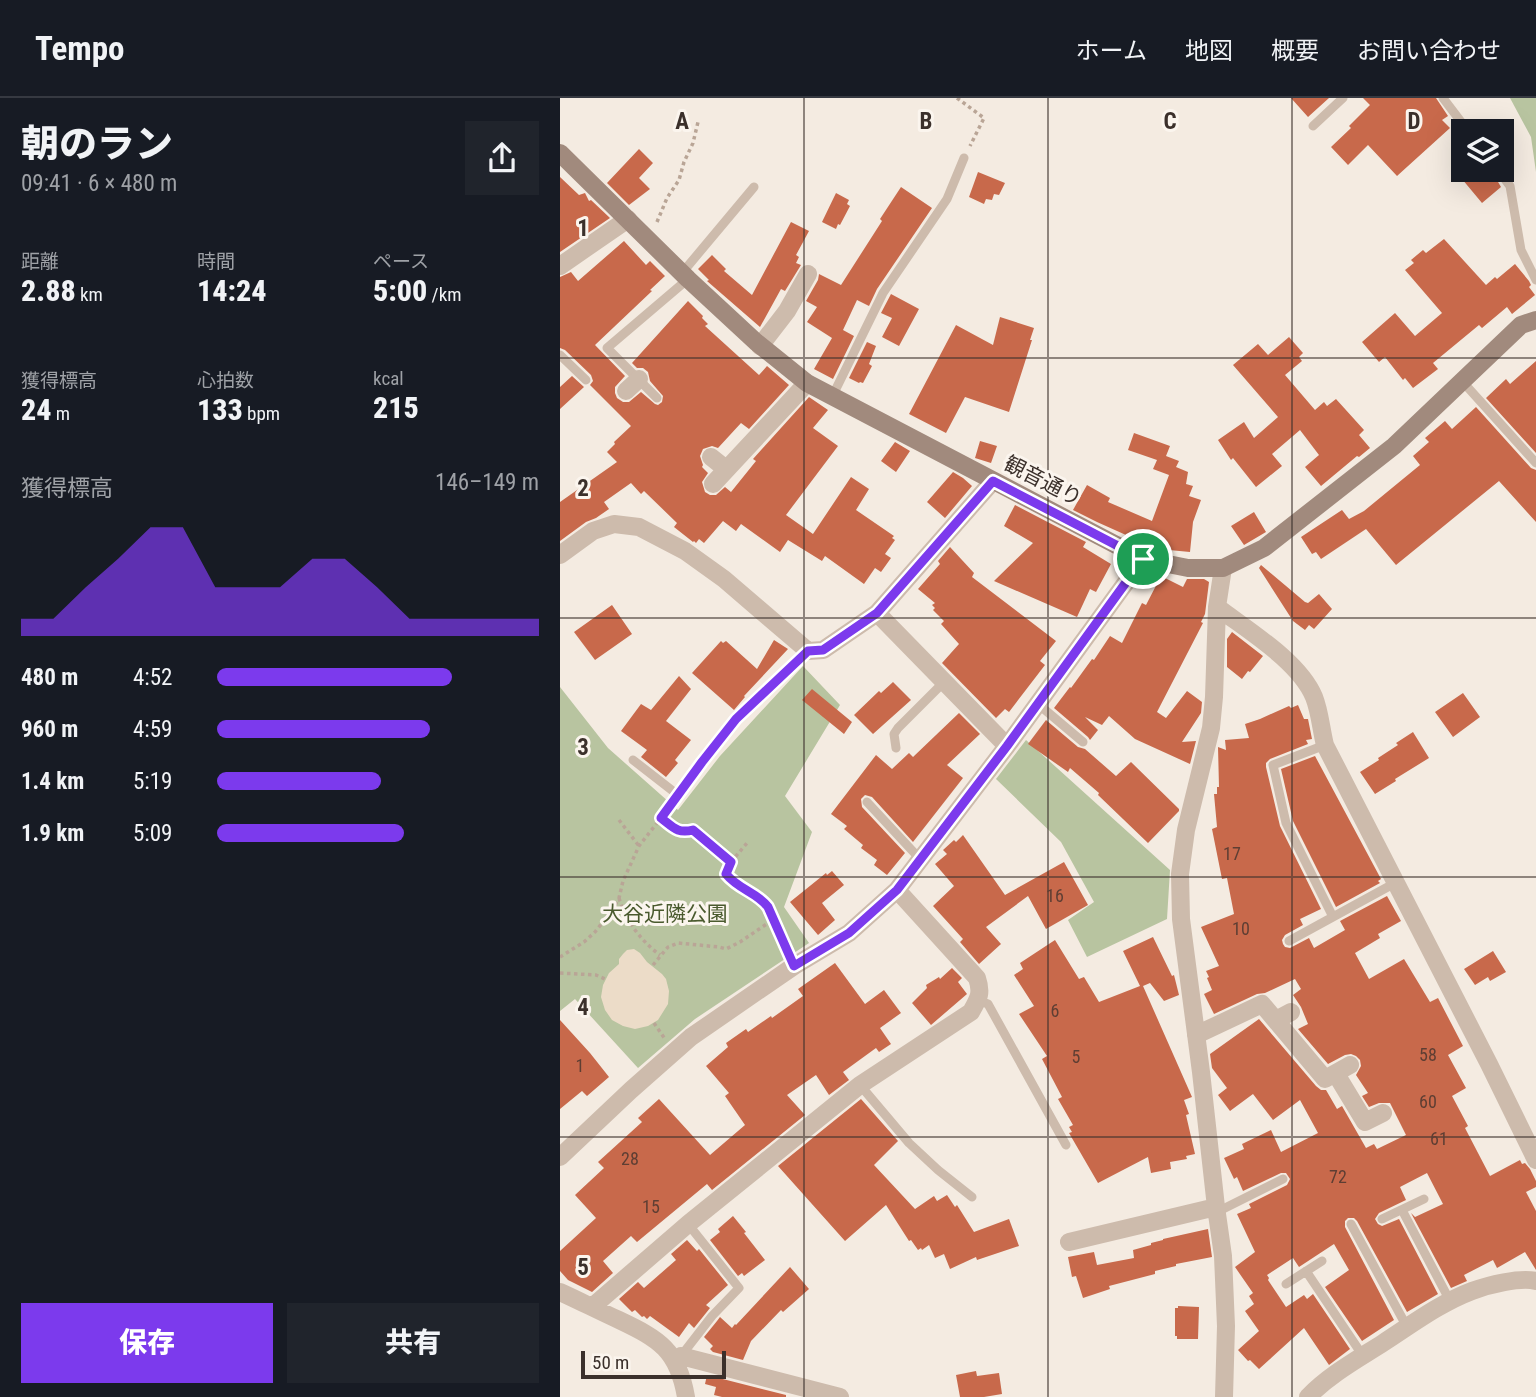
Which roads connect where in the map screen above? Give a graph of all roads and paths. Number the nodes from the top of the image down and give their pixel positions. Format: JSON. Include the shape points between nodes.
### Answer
{"nodes":[{"id":1,"x":957,"y":98,"type":"edge"},
{"id":2,"x":1343,"y":98,"type":"edge"},
{"id":3,"x":1443,"y":98,"type":"edge"},
{"id":4,"x":1459,"y":119,"type":"edge"},
{"id":5,"x":698,"y":122,"type":"dead end"},
{"id":6,"x":1313,"y":126,"type":"dead end"},
{"id":7,"x":560,"y":153,"type":"edge"},
{"id":8,"x":964,"y":158,"type":"joint"},
{"id":9,"x":1507,"y":182,"type":"edge"},
{"id":10,"x":754,"y":187,"type":"dead end"},
{"id":11,"x":628,"y":219,"type":"junction"},
{"id":12,"x":647,"y":239,"type":"junction"},
{"id":13,"x":560,"y":267,"type":"edge"},
{"id":14,"x":808,"y":274,"type":"dead end"},
{"id":15,"x":685,"y":276,"type":"junction"},
{"id":16,"x":1536,"y":280,"type":"edge"},
{"id":17,"x":1529,"y":322,"type":"edge"},
{"id":18,"x":760,"y":346,"type":"junction"},
{"id":19,"x":560,"y":355,"type":"edge"},
{"id":20,"x":586,"y":380,"type":"dead end"},
{"id":21,"x":1462,"y":381,"type":"junction"},
{"id":22,"x":807,"y":383,"type":"junction"},
{"id":23,"x":832,"y":397,"type":"junction"},
{"id":24,"x":657,"y":398,"type":"dead end"},
{"id":25,"x":711,"y":457,"type":"dead end"},
{"id":26,"x":1536,"y":463,"type":"edge"},
{"id":27,"x":726,"y":469,"type":"junction"},
{"id":28,"x":993,"y":481,"type":"junction"},
{"id":29,"x":713,"y":484,"type":"dead end"},
{"id":30,"x":560,"y":555,"type":"edge"},
{"id":31,"x":1143,"y":559,"type":"junction"},
{"id":32,"x":1223,"y":568,"type":"junction"},
{"id":33,"x":1217,"y":607,"type":"junction"},
{"id":34,"x":877,"y":613,"type":"junction"},
{"id":35,"x":808,"y":651,"type":"junction"},
{"id":36,"x":944,"y":682,"type":"junction"},
{"id":37,"x":1038,"y":704,"type":"junction"},
{"id":38,"x":1083,"y":742,"type":"dead end"},
{"id":39,"x":1325,"y":745,"type":"junction"},
{"id":40,"x":1007,"y":746,"type":"junction"},
{"id":41,"x":896,"y":748,"type":"dead end"},
{"id":42,"x":633,"y":761,"type":"dead end"},
{"id":43,"x":678,"y":795,"type":"junction"},
{"id":44,"x":867,"y":802,"type":"dead end"},
{"id":45,"x":671,"y":804,"type":"dead end"},
{"id":46,"x":619,"y":820,"type":"dead end"},
{"id":47,"x":747,"y":843,"type":"dead end"},
{"id":48,"x":639,"y":846,"type":"junction"},
{"id":49,"x":920,"y":859,"type":"junction"},
{"id":50,"x":731,"y":862,"type":"junction"},
{"id":51,"x":1395,"y":883,"type":"junction"},
{"id":52,"x":897,"y":890,"type":"junction"},
{"id":53,"x":619,"y":898,"type":"junction"},
{"id":54,"x":1333,"y":917,"type":"junction"},
{"id":55,"x":774,"y":919,"type":"junction"},
{"id":56,"x":1289,"y":941,"type":"dead end"},
{"id":57,"x":660,"y":955,"type":"junction"},
{"id":58,"x":560,"y":957,"type":"edge"},
{"id":59,"x":653,"y":965,"type":"dead end"},
{"id":60,"x":794,"y":966,"type":"junction"},
{"id":61,"x":560,"y":973,"type":"edge"},
{"id":62,"x":605,"y":979,"type":"dead end"},
{"id":63,"x":978,"y":1000,"type":"junction"},
{"id":64,"x":1196,"y":1035,"type":"junction"},
{"id":65,"x":860,"y":1085,"type":"junction"},
{"id":66,"x":1383,"y":1113,"type":"dead end"},
{"id":67,"x":1066,"y":1145,"type":"dead end"},
{"id":68,"x":560,"y":1157,"type":"edge"},
{"id":69,"x":1536,"y":1160,"type":"edge"},
{"id":70,"x":1283,"y":1180,"type":"dead end"},
{"id":71,"x":972,"y":1197,"type":"dead end"},
{"id":72,"x":1424,"y":1199,"type":"dead end"},
{"id":73,"x":1216,"y":1209,"type":"junction"},
{"id":74,"x":1402,"y":1210,"type":"junction"},
{"id":75,"x":1382,"y":1219,"type":"dead end"},
{"id":76,"x":688,"y":1224,"type":"junction"},
{"id":77,"x":1351,"y":1224,"type":"dead end"},
{"id":78,"x":1069,"y":1242,"type":"dead end"},
{"id":79,"x":1322,"y":1261,"type":"dead end"},
{"id":80,"x":1306,"y":1271,"type":"junction"},
{"id":81,"x":1536,"y":1281,"type":"edge"},
{"id":82,"x":1286,"y":1284,"type":"dead end"},
{"id":83,"x":560,"y":1292,"type":"edge"},
{"id":84,"x":1450,"y":1301,"type":"junction"},
{"id":85,"x":592,"y":1307,"type":"junction"},
{"id":86,"x":1408,"y":1327,"type":"junction"},
{"id":87,"x":1363,"y":1356,"type":"junction"},
{"id":88,"x":677,"y":1357,"type":"junction"},
{"id":89,"x":686,"y":1397,"type":"edge"},
{"id":90,"x":840,"y":1397,"type":"edge"},
{"id":91,"x":1224,"y":1397,"type":"edge"},
{"id":92,"x":1308,"y":1397,"type":"edge"}],
"edges":[{"from":1,"to":8,"type":"path","via":[[984,118]]},
{"from":2,"to":6,"type":"lane"},
{"from":3,"to":4,"type":"lane"},
{"from":5,"to":12,"type":"path","via":[[679,180]]},
{"from":7,"to":11,"type":"main road","name":"観音通り"},
{"from":8,"to":23,"type":"lane","via":[[947,199],[883,293]]},
{"from":9,"to":16,"type":"lane","via":[[1521,250]]},
{"from":10,"to":15,"type":"lane"},
{"from":11,"to":12,"type":"main road","name":"観音通り"},
{"from":11,"to":13,"type":"street"},
{"from":12,"to":15,"type":"main road","name":"観音通り"},
{"from":14,"to":18,"type":"street"},
{"from":15,"to":18,"type":"main road","name":"観音通り"},
{"from":15,"to":24,"type":"lane","via":[[607,348],[632,385]]},
{"from":17,"to":21,"type":"main road","name":"観音通り"},
{"from":18,"to":22,"type":"main road","name":"観音通り"},
{"from":19,"to":20,"type":"lane"},
{"from":21,"to":26,"type":"lane"},
{"from":21,"to":32,"type":"main road","name":"観音通り","via":[[1394,446],[1275,540]]},
{"from":22,"to":23,"type":"main road","name":"観音通り"},
{"from":22,"to":27,"type":"street"},
{"from":23,"to":28,"type":"main road","name":"観音通り"},
{"from":25,"to":27,"type":"street"},
{"from":27,"to":29,"type":"street"},
{"from":28,"to":31,"type":"main road","name":"観音通り"},
{"from":28,"to":34,"type":"street"},
{"from":30,"to":35,"type":"street","via":[[593,531],[614,524],[639,527],[685,551],[724,579]]},
{"from":31,"to":32,"type":"main road","name":"観音通り","via":[[1188,568]]},
{"from":31,"to":37,"type":"street"},
{"from":32,"to":33,"type":"street"},
{"from":33,"to":39,"type":"street","via":[[1300,674],[1313,695]]},
{"from":33,"to":64,"type":"street","via":[[1211,728],[1180,874]]},
{"from":34,"to":35,"type":"street","via":[[823,650]]},
{"from":34,"to":36,"type":"street"},
{"from":35,"to":43,"type":"lane","via":[[736,719]]},
{"from":36,"to":40,"type":"street"},
{"from":36,"to":41,"type":"lane","via":[[898,728]]},
{"from":37,"to":38,"type":"lane"},
{"from":37,"to":40,"type":"street"},
{"from":39,"to":51,"type":"street"},
{"from":39,"to":54,"type":"lane","via":[[1273,765],[1286,823]]},
{"from":40,"to":49,"type":"street"},
{"from":42,"to":43,"type":"lane"},
{"from":43,"to":45,"type":"lane"},
{"from":44,"to":49,"type":"lane"},
{"from":46,"to":48,"type":"path"},
{"from":47,"to":50,"type":"path"},
{"from":48,"to":50,"type":"path","via":[[661,818],[677,831],[693,830]]},
{"from":48,"to":53,"type":"path"},
{"from":49,"to":52,"type":"street"},
{"from":50,"to":55,"type":"path","via":[[726,874],[764,902]]},
{"from":51,"to":54,"type":"lane"},
{"from":51,"to":69,"type":"street"},
{"from":52,"to":60,"type":"street","via":[[849,933]]},
{"from":52,"to":63,"type":"street","via":[[976,978],[981,990]]},
{"from":53,"to":57,"type":"path","via":[[643,941]]},
{"from":53,"to":58,"type":"path","via":[[595,932]]},
{"from":54,"to":56,"type":"lane"},
{"from":55,"to":57,"type":"path","via":[[726,949],[678,943]]},
{"from":55,"to":60,"type":"path"},
{"from":57,"to":59,"type":"path"},
{"from":60,"to":68,"type":"street","via":[[691,1037]]},
{"from":61,"to":62,"type":"path"},
{"from":63,"to":65,"type":"street","via":[[971,1012]]},
{"from":63,"to":67,"type":"lane","via":[[988,1004]]},
{"from":64,"to":66,"type":"street","via":[[1262,1004],[1284,1016],[1325,1079],[1343,1069],[1365,1122]]},
{"from":64,"to":73,"type":"street"},
{"from":65,"to":71,"type":"lane","via":[[909,1143]]},
{"from":65,"to":76,"type":"street"},
{"from":70,"to":73,"type":"lane"},
{"from":72,"to":74,"type":"lane"},
{"from":73,"to":78,"type":"street","via":[[1100,1244]]},
{"from":73,"to":91,"type":"street","via":[[1226,1326]]},
{"from":74,"to":75,"type":"lane"},
{"from":74,"to":84,"type":"lane"},
{"from":76,"to":85,"type":"street"},
{"from":76,"to":88,"type":"lane","via":[[739,1288]]},
{"from":77,"to":86,"type":"lane"},
{"from":79,"to":80,"type":"lane"},
{"from":80,"to":82,"type":"lane"},
{"from":80,"to":87,"type":"lane"},
{"from":81,"to":84,"type":"street","via":[[1502,1283]]},
{"from":83,"to":85,"type":"street"},
{"from":84,"to":86,"type":"street"},
{"from":85,"to":88,"type":"street","via":[[647,1333]]},
{"from":86,"to":87,"type":"street"},
{"from":87,"to":92,"type":"street"},
{"from":88,"to":89,"type":"street"},
{"from":88,"to":90,"type":"street"}]}
